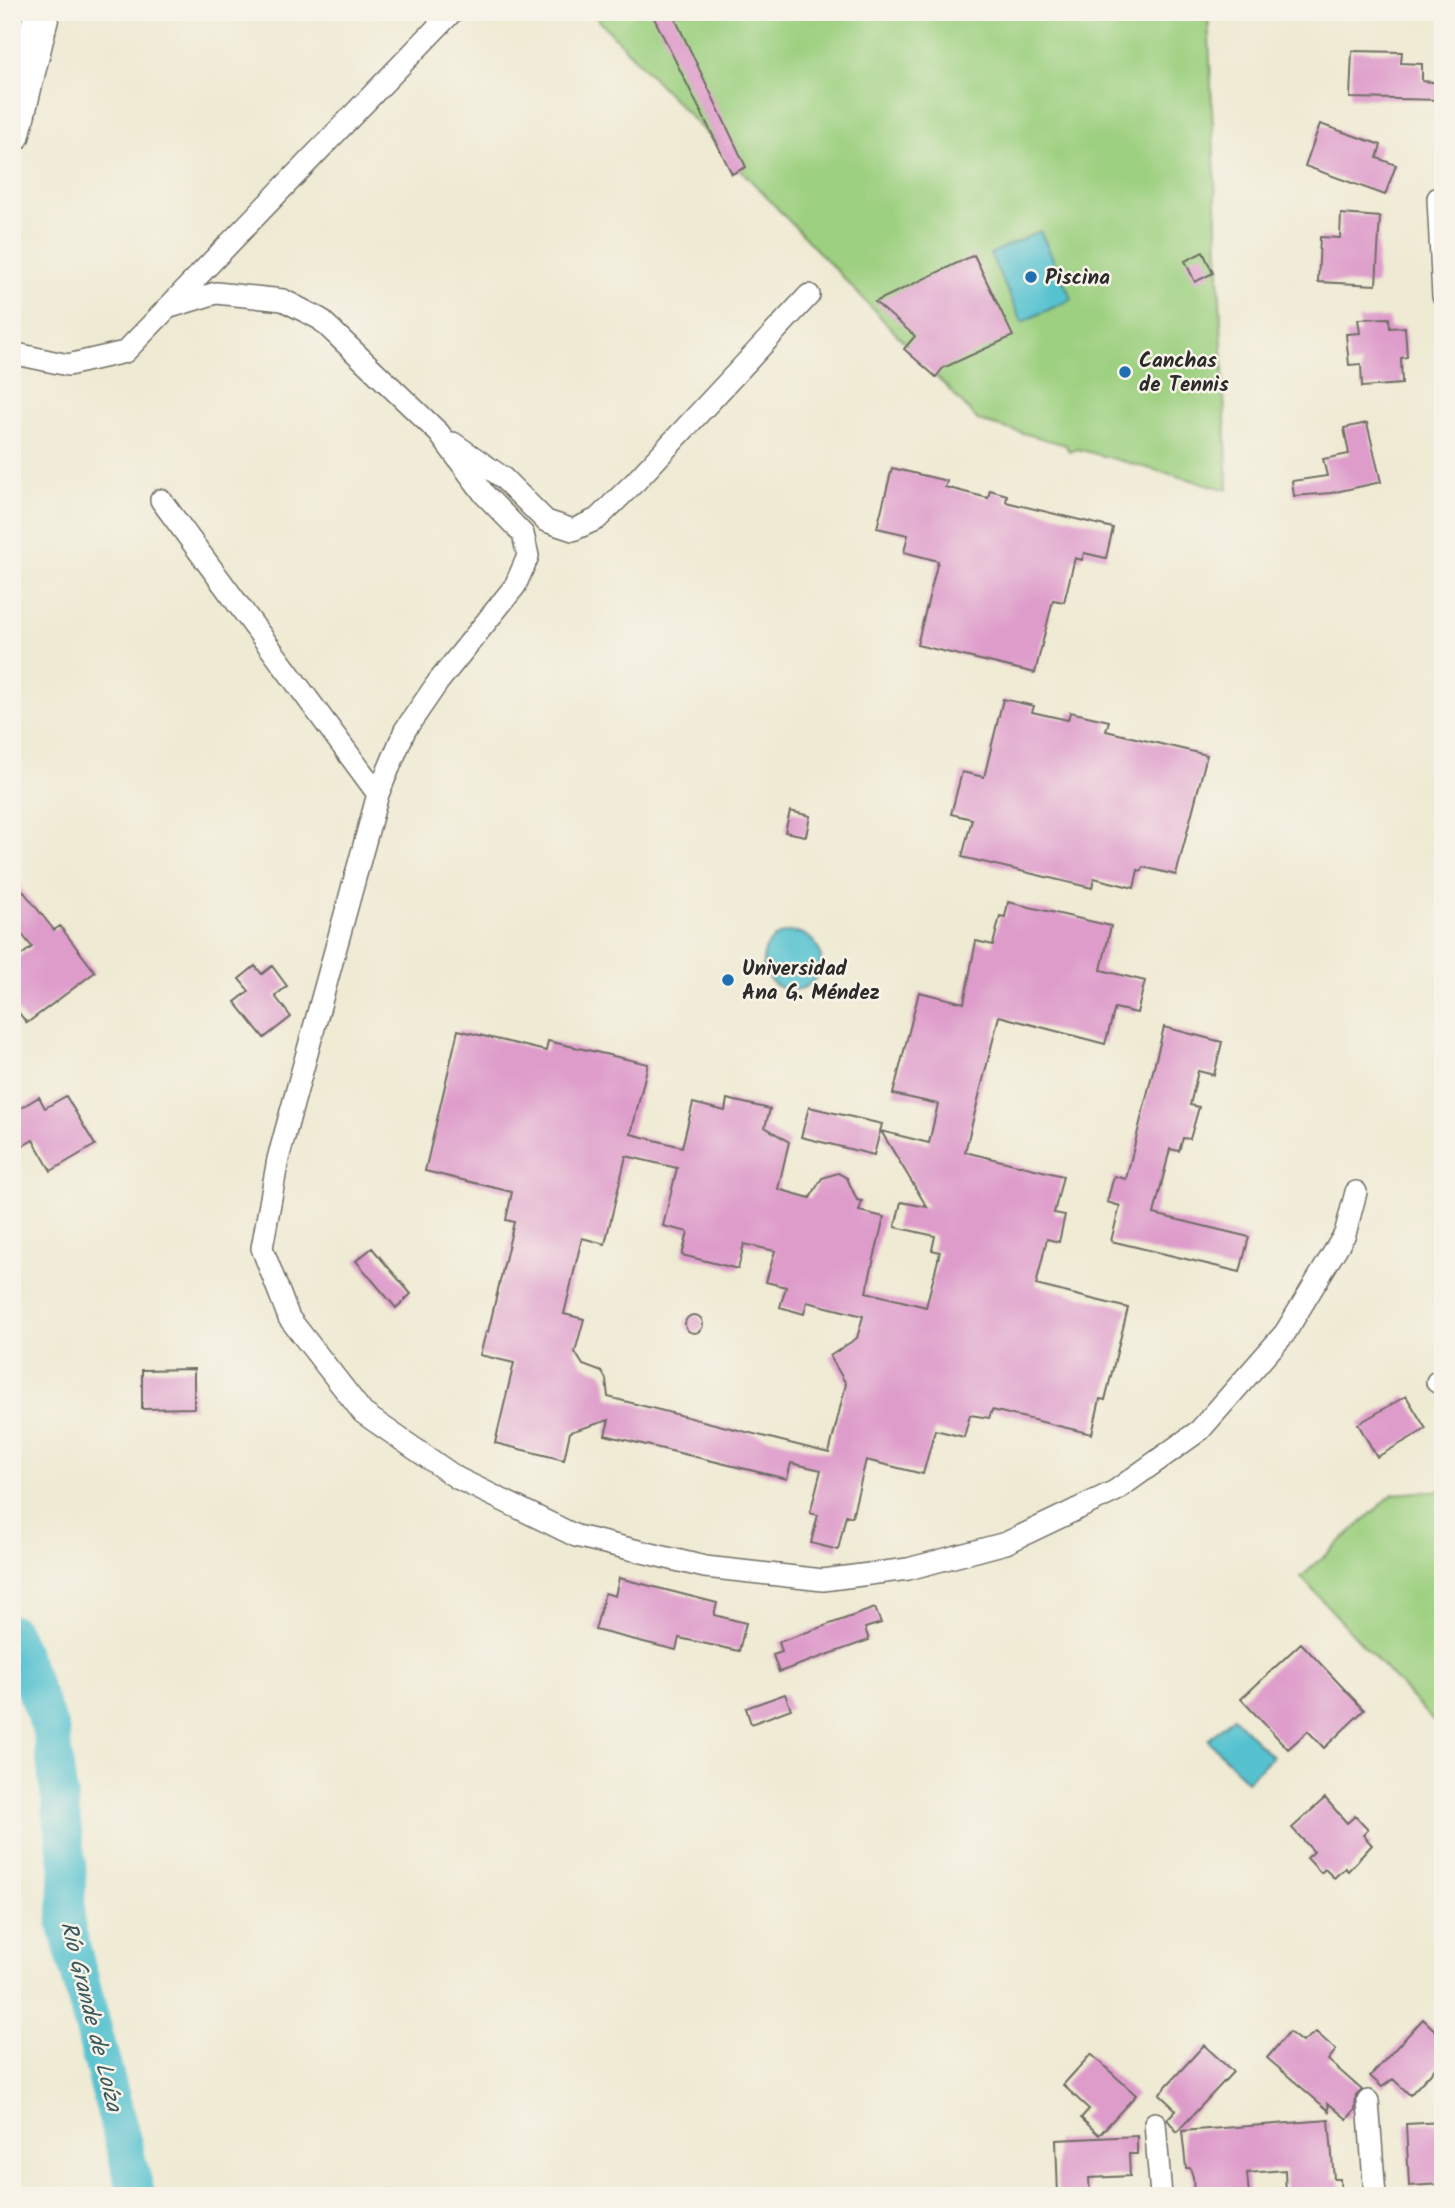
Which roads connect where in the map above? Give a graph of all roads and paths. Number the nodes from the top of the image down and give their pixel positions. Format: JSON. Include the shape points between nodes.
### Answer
{"nodes":[{"id":1,"x":42,"y":12,"type":"edge"},
{"id":2,"x":452,"y":12,"type":"edge"},
{"id":3,"x":12,"y":135,"type":"edge"},
{"id":4,"x":1438,"y":198,"type":"dead end"},
{"id":5,"x":809,"y":295,"type":"dead end"},
{"id":6,"x":1443,"y":296,"type":"edge"},
{"id":7,"x":167,"y":309,"type":"junction"},
{"id":8,"x":12,"y":353,"type":"edge"},
{"id":9,"x":439,"y":433,"type":"junction"},
{"id":10,"x":161,"y":500,"type":"dead end"},
{"id":11,"x":378,"y":793,"type":"junction"},
{"id":12,"x":1356,"y":1192,"type":"dead end"},
{"id":13,"x":1368,"y":2101,"type":"dead end"},
{"id":14,"x":1155,"y":2123,"type":"dead end"},
{"id":15,"x":1161,"y":2196,"type":"edge"},
{"id":16,"x":1375,"y":2196,"type":"edge"}],
"edges":[{"from":1,"to":3,"type":"main road"},
{"from":2,"to":7,"type":"street"},
{"from":4,"to":6,"type":"street"},
{"from":5,"to":9,"type":"street","via":[[636,481],[597,519],[573,530],[546,520],[502,477]]},
{"from":7,"to":8,"type":"street","via":[[125,352],[68,365]]},
{"from":7,"to":9,"type":"street","via":[[216,293],[284,300],[320,319]]},
{"from":9,"to":11,"type":"street","via":[[485,495],[523,534],[528,556],[515,586],[405,730]]},
{"from":10,"to":11,"type":"street"},
{"from":11,"to":12,"type":"street","via":[[278,1159],[262,1248],[289,1318],[363,1413],[457,1478],[576,1535],[705,1567],[823,1580],[908,1569],[1006,1543],[1115,1492],[1200,1430],[1285,1333],[1345,1234]]},
{"from":13,"to":16,"type":"street"},
{"from":14,"to":15,"type":"street"}]}
